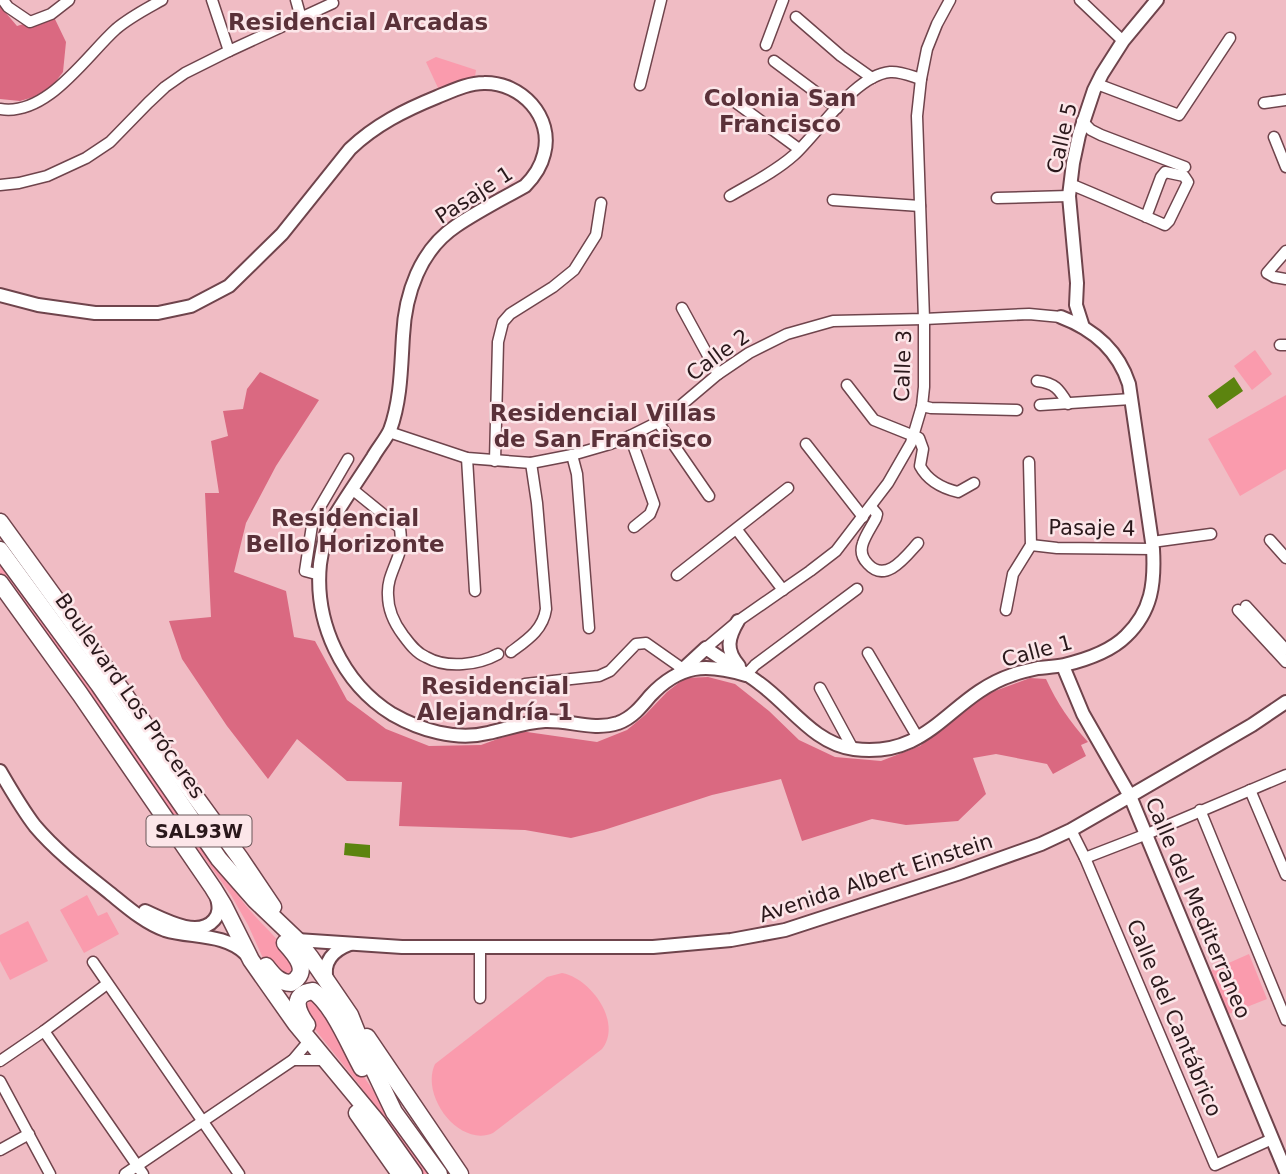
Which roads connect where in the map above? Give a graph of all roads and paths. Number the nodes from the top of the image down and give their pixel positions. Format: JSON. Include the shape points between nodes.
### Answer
{"nodes":[{"id":1,"x":3,"y":0,"type":"edge"},
{"id":2,"x":69,"y":0,"type":"edge"},
{"id":3,"x":162,"y":0,"type":"edge"},
{"id":4,"x":212,"y":0,"type":"edge"},
{"id":5,"x":296,"y":0,"type":"edge"},
{"id":6,"x":661,"y":0,"type":"edge"},
{"id":7,"x":783,"y":0,"type":"edge"},
{"id":8,"x":950,"y":0,"type":"edge"},
{"id":9,"x":1080,"y":0,"type":"edge"},
{"id":10,"x":1157,"y":0,"type":"edge"},
{"id":11,"x":333,"y":3,"type":"dead end"},
{"id":12,"x":796,"y":17,"type":"dead end"},
{"id":13,"x":301,"y":18,"type":"junction"},
{"id":14,"x":1230,"y":38,"type":"dead end"},
{"id":15,"x":1123,"y":41,"type":"junction"},
{"id":16,"x":766,"y":45,"type":"dead end"},
{"id":17,"x":229,"y":51,"type":"junction"},
{"id":18,"x":774,"y":61,"type":"dead end"},
{"id":19,"x":872,"y":78,"type":"junction"},
{"id":20,"x":921,"y":79,"type":"junction"},
{"id":21,"x":1097,"y":84,"type":"junction"},
{"id":22,"x":640,"y":85,"type":"dead end"},
{"id":23,"x":1286,"y":100,"type":"edge"},
{"id":24,"x":735,"y":102,"type":"dead end"},
{"id":25,"x":1264,"y":103,"type":"dead end"},
{"id":26,"x":837,"y":108,"type":"junction"},
{"id":27,"x":0,"y":109,"type":"edge"},
{"id":28,"x":1082,"y":121,"type":"junction"},
{"id":29,"x":1274,"y":137,"type":"dead end"},
{"id":30,"x":799,"y":149,"type":"junction"},
{"id":31,"x":1185,"y":167,"type":"dead end"},
{"id":32,"x":1286,"y":167,"type":"edge"},
{"id":33,"x":0,"y":185,"type":"edge"},
{"id":34,"x":1070,"y":190,"type":"junction"},
{"id":35,"x":730,"y":196,"type":"dead end"},
{"id":36,"x":998,"y":198,"type":"dead end"},
{"id":37,"x":833,"y":201,"type":"dead end"},
{"id":38,"x":601,"y":203,"type":"dead end"},
{"id":39,"x":920,"y":206,"type":"junction"},
{"id":40,"x":1146,"y":217,"type":"junction"},
{"id":41,"x":1286,"y":251,"type":"edge"},
{"id":42,"x":1286,"y":279,"type":"edge"},
{"id":43,"x":0,"y":295,"type":"edge"},
{"id":44,"x":1076,"y":305,"type":"junction"},
{"id":45,"x":682,"y":308,"type":"dead end"},
{"id":46,"x":1060,"y":317,"type":"junction"},
{"id":47,"x":924,"y":319,"type":"junction"},
{"id":48,"x":1083,"y":327,"type":"junction"},
{"id":49,"x":719,"y":374,"type":"junction"},
{"id":50,"x":1037,"y":381,"type":"dead end"},
{"id":51,"x":847,"y":385,"type":"dead end"},
{"id":52,"x":1131,"y":399,"type":"junction"},
{"id":53,"x":1068,"y":404,"type":"junction"},
{"id":54,"x":1040,"y":405,"type":"dead end"},
{"id":55,"x":922,"y":406,"type":"junction"},
{"id":56,"x":1017,"y":410,"type":"dead end"},
{"id":57,"x":658,"y":422,"type":"junction"},
{"id":58,"x":389,"y":432,"type":"junction"},
{"id":59,"x":913,"y":435,"type":"junction"},
{"id":60,"x":630,"y":436,"type":"junction"},
{"id":61,"x":806,"y":443,"type":"dead end"},
{"id":62,"x":572,"y":455,"type":"junction"},
{"id":63,"x":467,"y":458,"type":"junction"},
{"id":64,"x":348,"y":459,"type":"dead end"},
{"id":65,"x":495,"y":461,"type":"junction"},
{"id":66,"x":1029,"y":462,"type":"dead end"},
{"id":67,"x":531,"y":463,"type":"junction"},
{"id":68,"x":974,"y":483,"type":"dead end"},
{"id":69,"x":788,"y":488,"type":"dead end"},
{"id":70,"x":352,"y":489,"type":"junction"},
{"id":71,"x":709,"y":496,"type":"dead end"},
{"id":72,"x":872,"y":507,"type":"junction"},
{"id":73,"x":863,"y":517,"type":"junction"},
{"id":74,"x":0,"y":522,"type":"edge"},
{"id":75,"x":634,"y":527,"type":"dead end"},
{"id":76,"x":737,"y":530,"type":"junction"},
{"id":77,"x":1211,"y":534,"type":"dead end"},
{"id":78,"x":1270,"y":540,"type":"dead end"},
{"id":79,"x":918,"y":543,"type":"dead end"},
{"id":80,"x":1031,"y":545,"type":"junction"},
{"id":81,"x":1152,"y":545,"type":"junction"},
{"id":82,"x":0,"y":550,"type":"edge"},
{"id":83,"x":1286,"y":558,"type":"edge"},
{"id":84,"x":320,"y":575,"type":"junction"},
{"id":85,"x":677,"y":575,"type":"dead end"},
{"id":86,"x":0,"y":583,"type":"edge"},
{"id":87,"x":857,"y":589,"type":"dead end"},
{"id":88,"x":783,"y":590,"type":"junction"},
{"id":89,"x":475,"y":591,"type":"dead end"},
{"id":90,"x":1006,"y":610,"type":"dead end"},
{"id":91,"x":738,"y":621,"type":"junction"},
{"id":92,"x":589,"y":628,"type":"dead end"},
{"id":93,"x":706,"y":649,"type":"junction"},
{"id":94,"x":1286,"y":650,"type":"edge"},
{"id":95,"x":511,"y":652,"type":"dead end"},
{"id":96,"x":868,"y":653,"type":"dead end"},
{"id":97,"x":498,"y":654,"type":"dead end"},
{"id":98,"x":1286,"y":662,"type":"edge"},
{"id":99,"x":1063,"y":666,"type":"junction"},
{"id":100,"x":680,"y":672,"type":"junction"},
{"id":101,"x":746,"y":675,"type":"junction"},
{"id":102,"x":525,"y":684,"type":"dead end"},
{"id":103,"x":820,"y":688,"type":"dead end"},
{"id":104,"x":123,"y":692,"type":"junction"},
{"id":105,"x":1286,"y":702,"type":"edge"},
{"id":106,"x":126,"y":724,"type":"junction"},
{"id":107,"x":918,"y":738,"type":"junction"},
{"id":108,"x":853,"y":749,"type":"junction"},
{"id":109,"x":0,"y":771,"type":"edge"},
{"id":110,"x":1286,"y":775,"type":"edge"},
{"id":111,"x":1250,"y":790,"type":"junction"},
{"id":112,"x":1130,"y":796,"type":"junction"},
{"id":113,"x":1200,"y":810,"type":"junction"},
{"id":114,"x":168,"y":823,"type":"junction"},
{"id":115,"x":1071,"y":830,"type":"junction"},
{"id":116,"x":1147,"y":834,"type":"junction"},
{"id":117,"x":1085,"y":858,"type":"junction"},
{"id":118,"x":219,"y":859,"type":"junction"},
{"id":119,"x":1286,"y":875,"type":"edge"},
{"id":120,"x":213,"y":888,"type":"junction"},
{"id":121,"x":113,"y":896,"type":"junction"},
{"id":122,"x":297,"y":940,"type":"junction"},
{"id":123,"x":354,"y":943,"type":"junction"},
{"id":124,"x":480,"y":948,"type":"junction"},
{"id":125,"x":251,"y":960,"type":"junction"},
{"id":126,"x":93,"y":962,"type":"dead end"},
{"id":127,"x":328,"y":982,"type":"junction"},
{"id":128,"x":107,"y":984,"type":"junction"},
{"id":129,"x":480,"y":998,"type":"dead end"},
{"id":130,"x":350,"y":1015,"type":"junction"},
{"id":131,"x":1286,"y":1020,"type":"edge"},
{"id":132,"x":44,"y":1031,"type":"junction"},
{"id":133,"x":310,"y":1043,"type":"junction"},
{"id":134,"x":0,"y":1060,"type":"edge"},
{"id":135,"x":293,"y":1060,"type":"junction"},
{"id":136,"x":321,"y":1060,"type":"junction"},
{"id":137,"x":0,"y":1081,"type":"edge"},
{"id":138,"x":394,"y":1112,"type":"junction"},
{"id":139,"x":201,"y":1121,"type":"junction"},
{"id":140,"x":378,"y":1123,"type":"junction"},
{"id":141,"x":29,"y":1135,"type":"junction"},
{"id":142,"x":1272,"y":1139,"type":"junction"},
{"id":143,"x":0,"y":1150,"type":"edge"},
{"id":144,"x":1283,"y":1157,"type":"edge"},
{"id":145,"x":140,"y":1170,"type":"edge"},
{"id":146,"x":1286,"y":1172,"type":"edge"},
{"id":147,"x":50,"y":1174,"type":"edge"},
{"id":148,"x":125,"y":1174,"type":"edge"},
{"id":149,"x":239,"y":1174,"type":"edge"},
{"id":150,"x":400,"y":1174,"type":"edge"},
{"id":151,"x":414,"y":1174,"type":"edge"},
{"id":152,"x":439,"y":1174,"type":"edge"},
{"id":153,"x":460,"y":1174,"type":"edge"}],
"edges":[{"from":1,"to":2,"type":"street","via":[[30,22]]},
{"from":3,"to":27,"type":"street","via":[[118,27],[44,98],[18,109]]},
{"from":4,"to":17,"type":"street"},
{"from":5,"to":13,"type":"street"},
{"from":6,"to":22,"type":"street"},
{"from":7,"to":16,"type":"street"},
{"from":8,"to":20,"type":"street","name":"Calle 3","via":[[937,24]]},
{"from":9,"to":15,"type":"street"},
{"from":10,"to":15,"type":"street","name":"Calle 5"},
{"from":11,"to":13,"type":"street"},
{"from":12,"to":19,"type":"street"},
{"from":13,"to":17,"type":"street"},
{"from":14,"to":21,"type":"street","via":[[1179,115]]},
{"from":15,"to":21,"type":"street","name":"Calle 5"},
{"from":17,"to":33,"type":"street","via":[[165,87],[110,142],[86,158],[47,176]]},
{"from":18,"to":26,"type":"street"},
{"from":19,"to":20,"type":"street","via":[[890,72]]},
{"from":19,"to":26,"type":"street"},
{"from":20,"to":39,"type":"street","name":"Calle 3","via":[[917,116]]},
{"from":21,"to":28,"type":"street","name":"Calle 5"},
{"from":23,"to":25,"type":"street"},
{"from":24,"to":30,"type":"street"},
{"from":26,"to":30,"type":"street"},
{"from":28,"to":31,"type":"street","via":[[1101,135]]},
{"from":28,"to":34,"type":"street","name":"Calle 5"},
{"from":29,"to":32,"type":"street"},
{"from":30,"to":35,"type":"street","via":[[775,170]]},
{"from":34,"to":36,"type":"street"},
{"from":34,"to":40,"type":"street"},
{"from":34,"to":44,"type":"street","name":"Calle 5"},
{"from":37,"to":39,"type":"street"},
{"from":38,"to":65,"type":"street","via":[[596,235],[574,270],[503,322],[498,342]]},
{"from":39,"to":47,"type":"street","name":"Calle 3"},
{"from":40,"to":40,"type":"street","via":[[1165,225],[1169,221],[1188,183],[1184,176],[1165,172]]},
{"from":41,"to":42,"type":"street","via":[[1267,273]]},
{"from":43,"to":58,"type":"street","name":"Pasaje 1","via":[[95,313],[158,313],[191,306],[229,286],[282,234],[362,137],[396,115],[458,88],[482,83],[507,86],[539,114],[546,134],[541,165],[525,186],[456,226],[435,244],[421,266],[408,297]]},
{"from":44,"to":46,"type":"street"},
{"from":44,"to":48,"type":"street","name":"Calle 5"},
{"from":45,"to":49,"type":"street"},
{"from":46,"to":47,"type":"street","name":"Calle 2"},
{"from":46,"to":48,"type":"street","name":"Calle 2"},
{"from":47,"to":49,"type":"street","name":"Calle 2","via":[[833,321],[780,337]]},
{"from":47,"to":55,"type":"street","name":"Calle 3"},
{"from":48,"to":52,"type":"street","name":"Calle 1","via":[[1098,336],[1118,360]]},
{"from":49,"to":57,"type":"street","name":"Calle 2"},
{"from":50,"to":53,"type":"street","via":[[1059,389]]},
{"from":51,"to":59,"type":"street","via":[[874,420]]},
{"from":52,"to":53,"type":"street"},
{"from":52,"to":81,"type":"street","name":"Calle 1"},
{"from":53,"to":54,"type":"street"},
{"from":55,"to":56,"type":"street"},
{"from":55,"to":59,"type":"street","name":"Calle 3"},
{"from":57,"to":60,"type":"street","name":"Calle 2"},
{"from":57,"to":71,"type":"street"},
{"from":58,"to":63,"type":"street","name":"Calle 2"},
{"from":58,"to":70,"type":"street","name":"Pasaje 1"},
{"from":59,"to":68,"type":"street","via":[[922,441],[920,466],[930,480],[958,492]]},
{"from":59,"to":72,"type":"street","name":"Calle 3"},
{"from":60,"to":62,"type":"street","name":"Calle 2"},
{"from":60,"to":75,"type":"street","via":[[654,504],[650,514]]},
{"from":61,"to":73,"type":"street"},
{"from":62,"to":67,"type":"street","name":"Calle 2"},
{"from":62,"to":92,"type":"street"},
{"from":63,"to":65,"type":"street","name":"Calle 2"},
{"from":63,"to":89,"type":"street"},
{"from":64,"to":84,"type":"street","via":[[313,519],[305,571]]},
{"from":65,"to":67,"type":"street","name":"Calle 2"},
{"from":66,"to":80,"type":"street","name":"Pasaje 4"},
{"from":67,"to":95,"type":"street","via":[[546,609],[533,636]]},
{"from":69,"to":76,"type":"street"},
{"from":70,"to":84,"type":"street","name":"Pasaje 1","via":[[329,526]]},
{"from":70,"to":97,"type":"street","via":[[400,528],[400,552],[388,582],[388,604],[406,640],[426,658],[448,664],[482,662]]},
{"from":72,"to":73,"type":"street","name":"Calle 3"},
{"from":72,"to":79,"type":"street","via":[[877,514],[863,541],[862,555],[873,568],[893,568]]},
{"from":73,"to":88,"type":"street","name":"Calle 3","via":[[836,551]]},
{"from":74,"to":104,"type":"highway"},
{"from":76,"to":85,"type":"street"},
{"from":76,"to":88,"type":"street"},
{"from":77,"to":81,"type":"street","name":"Pasaje 4"},
{"from":78,"to":83,"type":"street"},
{"from":80,"to":81,"type":"street","name":"Pasaje 4"},
{"from":80,"to":90,"type":"street","name":"Pasaje 4","via":[[1013,574]]},
{"from":81,"to":99,"type":"street","name":"Calle 1","via":[[1153,586],[1132,630],[1113,647]]},
{"from":82,"to":106,"type":"highway","name":"Boulevard Los Próceres","number":"SAL93W"},
{"from":84,"to":100,"type":"street","name":"Pasaje 1","via":[[325,621],[346,670],[384,708],[430,730],[464,736],[546,721],[594,727],[611,724],[632,716]]},
{"from":86,"to":114,"type":"highway","name":"Boulevard Los Próceres","number":"SAL93W"},
{"from":87,"to":101,"type":"street"},
{"from":88,"to":91,"type":"street","name":"Calle 3"},
{"from":91,"to":93,"type":"street","name":"Calle 3"},
{"from":91,"to":101,"type":"street","via":[[729,648]]},
{"from":93,"to":100,"type":"street"},
{"from":93,"to":101,"type":"street","name":"Calle 1"},
{"from":94,"to":98,"type":"street","via":[[1242,608]]},
{"from":96,"to":107,"type":"street"},
{"from":99,"to":107,"type":"street","name":"Calle 1","via":[[1009,676],[974,694]]},
{"from":99,"to":112,"type":"street","name":"Calle del Mediterraneo","via":[[1083,714]]},
{"from":100,"to":101,"type":"street","via":[[713,667]]},
{"from":100,"to":102,"type":"street","via":[[646,643],[636,644],[599,676]]},
{"from":101,"to":108,"type":"street","name":"Calle 1","via":[[814,731]]},
{"from":103,"to":108,"type":"street"},
{"from":104,"to":106,"type":"highway"},
{"from":104,"to":122,"type":"highway"},
{"from":105,"to":112,"type":"street","name":"Avenida Albert Einstein"},
{"from":106,"to":118,"type":"highway","name":"Boulevard Los Próceres","number":"SAL93W"},
{"from":107,"to":108,"type":"street","name":"Calle 1","via":[[886,749]]},
{"from":109,"to":121,"type":"street","via":[[36,826]]},
{"from":110,"to":111,"type":"street"},
{"from":111,"to":113,"type":"street"},
{"from":111,"to":119,"type":"street"},
{"from":112,"to":115,"type":"street","name":"Avenida Albert Einstein"},
{"from":112,"to":116,"type":"street","name":"Calle del Mediterraneo"},
{"from":113,"to":116,"type":"street"},
{"from":113,"to":131,"type":"street"},
{"from":114,"to":118,"type":"highway","via":[[231,899],[263,962],[275,977],[294,982],[301,973],[296,956],[242,897]]},
{"from":114,"to":120,"type":"highway","name":"Boulevard Los Próceres","number":"SAL93W"},
{"from":115,"to":117,"type":"street","name":"Calle del Cantábrico"},
{"from":115,"to":124,"type":"street","name":"Avenida Albert Einstein","via":[[957,874],[757,936],[653,947]]},
{"from":116,"to":117,"type":"street"},
{"from":116,"to":142,"type":"street","name":"Calle del Mediterraneo"},
{"from":117,"to":142,"type":"street","name":"Calle del Cantábrico","via":[[1215,1165]]},
{"from":118,"to":122,"type":"highway","name":"Boulevard Los Próceres","number":"SAL93W"},
{"from":120,"to":121,"type":"street","via":[[217,916],[209,925],[195,928]]},
{"from":120,"to":125,"type":"highway","name":"Boulevard Los Próceres","number":"SAL93W"},
{"from":121,"to":125,"type":"street","via":[[162,929],[234,944]]},
{"from":122,"to":123,"type":"street","name":"Avenida Albert Einstein"},
{"from":122,"to":127,"type":"highway","name":"Boulevard Los Próceres","number":"SAL93W"},
{"from":123,"to":124,"type":"street","name":"Avenida Albert Einstein"},
{"from":123,"to":127,"type":"street","via":[[331,957],[326,969]]},
{"from":124,"to":129,"type":"street"},
{"from":125,"to":133,"type":"highway","name":"Boulevard Los Próceres","number":"SAL93W"},
{"from":126,"to":128,"type":"street"},
{"from":127,"to":130,"type":"highway","name":"Boulevard Los Próceres","number":"SAL93W"},
{"from":128,"to":132,"type":"street"},
{"from":128,"to":139,"type":"street"},
{"from":130,"to":138,"type":"highway","name":"Boulevard Los Próceres","number":"SAL93W"},
{"from":130,"to":153,"type":"highway"},
{"from":132,"to":134,"type":"street"},
{"from":132,"to":145,"type":"street"},
{"from":133,"to":135,"type":"street"},
{"from":133,"to":136,"type":"highway"},
{"from":133,"to":140,"type":"highway","name":"Boulevard Los Próceres","number":"SAL93W"},
{"from":135,"to":136,"type":"street"},
{"from":135,"to":139,"type":"street"},
{"from":136,"to":150,"type":"highway"},
{"from":137,"to":141,"type":"street"},
{"from":138,"to":140,"type":"highway","via":[[368,1078],[321,997],[309,991],[301,995],[297,1006],[303,1020],[353,1082]]},
{"from":138,"to":152,"type":"highway","name":"Boulevard Los Próceres","number":"SAL93W"},
{"from":139,"to":145,"type":"street"},
{"from":139,"to":149,"type":"street"},
{"from":140,"to":151,"type":"highway","name":"Boulevard Los Próceres","number":"SAL93W"},
{"from":141,"to":143,"type":"street"},
{"from":141,"to":147,"type":"street"},
{"from":142,"to":144,"type":"street","name":"Calle del Mediterraneo"},
{"from":144,"to":146,"type":"street","name":"Calle del Mediterraneo"},
{"from":145,"to":148,"type":"street"}]}
